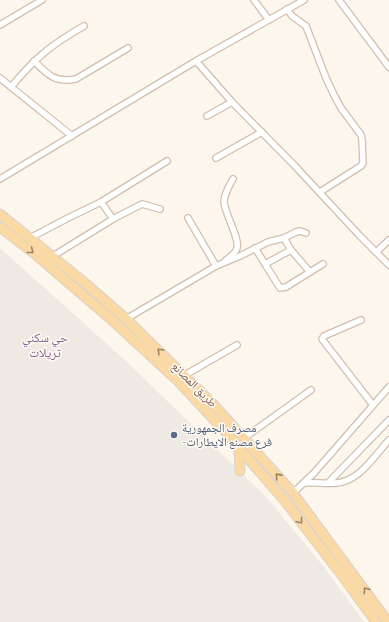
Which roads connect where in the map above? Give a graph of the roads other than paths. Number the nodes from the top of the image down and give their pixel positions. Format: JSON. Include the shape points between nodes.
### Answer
{"nodes":[{"id":1,"x":42,"y":0,"type":"edge"},
{"id":2,"x":254,"y":0,"type":"edge"},
{"id":3,"x":304,"y":0,"type":"edge"},
{"id":4,"x":339,"y":0,"type":"edge"},
{"id":5,"x":33,"y":2,"type":"edge"},
{"id":6,"x":288,"y":10,"type":"junction"},
{"id":7,"x":269,"y":20,"type":"junction"},
{"id":8,"x":0,"y":25,"type":"edge"},
{"id":9,"x":84,"y":26,"type":"dead end"},
{"id":10,"x":128,"y":48,"type":"dead end"},
{"id":11,"x":34,"y":61,"type":"junction"},
{"id":12,"x":196,"y":61,"type":"junction"},
{"id":13,"x":389,"y":67,"type":"edge"},
{"id":14,"x":0,"y":78,"type":"edge"},
{"id":15,"x":11,"y":86,"type":"junction"},
{"id":16,"x":232,"y":102,"type":"junction"},
{"id":17,"x":208,"y":116,"type":"dead end"},
{"id":18,"x":262,"y":132,"type":"junction"},
{"id":19,"x":72,"y":136,"type":"junction"},
{"id":20,"x":216,"y":158,"type":"dead end"},
{"id":21,"x":167,"y":161,"type":"dead end"},
{"id":22,"x":0,"y":179,"type":"edge"},
{"id":23,"x":233,"y":179,"type":"dead end"},
{"id":24,"x":320,"y":192,"type":"junction"},
{"id":25,"x":101,"y":202,"type":"junction"},
{"id":26,"x":160,"y":209,"type":"dead end"},
{"id":27,"x":0,"y":214,"type":"edge"},
{"id":28,"x":188,"y":218,"type":"dead end"},
{"id":29,"x":112,"y":219,"type":"junction"},
{"id":30,"x":0,"y":227,"type":"edge"},
{"id":31,"x":306,"y":233,"type":"dead end"},
{"id":32,"x":30,"y":238,"type":"junction"},
{"id":33,"x":284,"y":238,"type":"junction"},
{"id":34,"x":389,"y":240,"type":"edge"},
{"id":35,"x":255,"y":248,"type":"junction"},
{"id":36,"x":291,"y":250,"type":"junction"},
{"id":37,"x":376,"y":252,"type":"junction"},
{"id":38,"x":53,"y":256,"type":"junction"},
{"id":39,"x":223,"y":263,"type":"junction"},
{"id":40,"x":265,"y":264,"type":"junction"},
{"id":41,"x":323,"y":264,"type":"dead end"},
{"id":42,"x":389,"y":265,"type":"edge"},
{"id":43,"x":216,"y":266,"type":"junction"},
{"id":44,"x":310,"y":272,"type":"junction"},
{"id":45,"x":126,"y":319,"type":"junction"},
{"id":46,"x":361,"y":320,"type":"dead end"},
{"id":47,"x":237,"y":345,"type":"dead end"},
{"id":48,"x":185,"y":375,"type":"junction"},
{"id":49,"x":389,"y":387,"type":"edge"},
{"id":50,"x":311,"y":390,"type":"dead end"},
{"id":51,"x":373,"y":405,"type":"junction"},
{"id":52,"x":389,"y":420,"type":"edge"},
{"id":53,"x":244,"y":438,"type":"junction"},
{"id":54,"x":389,"y":440,"type":"edge"},
{"id":55,"x":238,"y":447,"type":"junction"},
{"id":56,"x":240,"y":471,"type":"dead end"},
{"id":57,"x":304,"y":483,"type":"junction"},
{"id":58,"x":328,"y":484,"type":"junction"},
{"id":59,"x":293,"y":493,"type":"junction"},
{"id":60,"x":376,"y":622,"type":"edge"},
{"id":61,"x":388,"y":622,"type":"edge"}],
"edges":[{"from":1,"to":5,"type":"street"},
{"from":2,"to":7,"type":"street"},
{"from":3,"to":6,"type":"street"},
{"from":4,"to":13,"type":"street"},
{"from":5,"to":8,"type":"street","via":[[24,12]]},
{"from":6,"to":7,"type":"street"},
{"from":6,"to":24,"type":"street","via":[[306,26],[334,95],[357,128],[362,140],[361,166]]},
{"from":7,"to":12,"type":"street"},
{"from":9,"to":11,"type":"street","via":[[52,45]]},
{"from":10,"to":11,"type":"street","via":[[71,80],[52,77]]},
{"from":11,"to":15,"type":"street"},
{"from":12,"to":16,"type":"street"},
{"from":12,"to":19,"type":"street"},
{"from":14,"to":15,"type":"street"},
{"from":15,"to":19,"type":"street"},
{"from":16,"to":17,"type":"street"},
{"from":16,"to":18,"type":"street"},
{"from":18,"to":20,"type":"street"},
{"from":18,"to":24,"type":"street"},
{"from":19,"to":22,"type":"street"},
{"from":21,"to":25,"type":"street"},
{"from":23,"to":39,"type":"street","via":[[224,201],[238,247]]},
{"from":24,"to":37,"type":"street"},
{"from":25,"to":29,"type":"street"},
{"from":25,"to":32,"type":"street"},
{"from":26,"to":29,"type":"street","via":[[142,204]]},
{"from":27,"to":32,"type":"main road","name":"طريق المصانع"},
{"from":28,"to":43,"type":"street"},
{"from":29,"to":38,"type":"street"},
{"from":30,"to":55,"type":"main road","name":"طريق المصانع","one_way":true,"via":[[142,347],[178,381]]},
{"from":31,"to":33,"type":"street","via":[[300,231]]},
{"from":32,"to":38,"type":"main road","name":"طريق المصانع"},
{"from":33,"to":35,"type":"street"},
{"from":33,"to":36,"type":"street"},
{"from":34,"to":37,"type":"street"},
{"from":35,"to":39,"type":"street"},
{"from":35,"to":40,"type":"street"},
{"from":36,"to":40,"type":"street"},
{"from":36,"to":44,"type":"street"},
{"from":37,"to":42,"type":"street"},
{"from":38,"to":45,"type":"main road","name":"طريق المصانع"},
{"from":39,"to":43,"type":"street"},
{"from":40,"to":44,"type":"street","via":[[280,288]]},
{"from":41,"to":44,"type":"street"},
{"from":43,"to":45,"type":"street"},
{"from":48,"to":45,"type":"main road","name":"طريق المصانع","one_way":true},
{"from":46,"to":51,"type":"street","via":[[322,339]]},
{"from":47,"to":48,"type":"street"},
{"from":48,"to":53,"type":"main road","name":"طريق المصانع"},
{"from":49,"to":51,"type":"street"},
{"from":50,"to":53,"type":"street"},
{"from":51,"to":57,"type":"street"},
{"from":52,"to":58,"type":"street"},
{"from":59,"to":53,"type":"main road","name":"طريق المصانع","one_way":true},
{"from":54,"to":58,"type":"street","via":[[349,481]]},
{"from":55,"to":56,"type":"main road"},
{"from":55,"to":60,"type":"main road","name":"طريق المصانع","one_way":true,"via":[[290,507]]},
{"from":57,"to":58,"type":"street"},
{"from":57,"to":59,"type":"street"},
{"from":61,"to":59,"type":"main road","name":"طريق المصانع","one_way":true}]}
